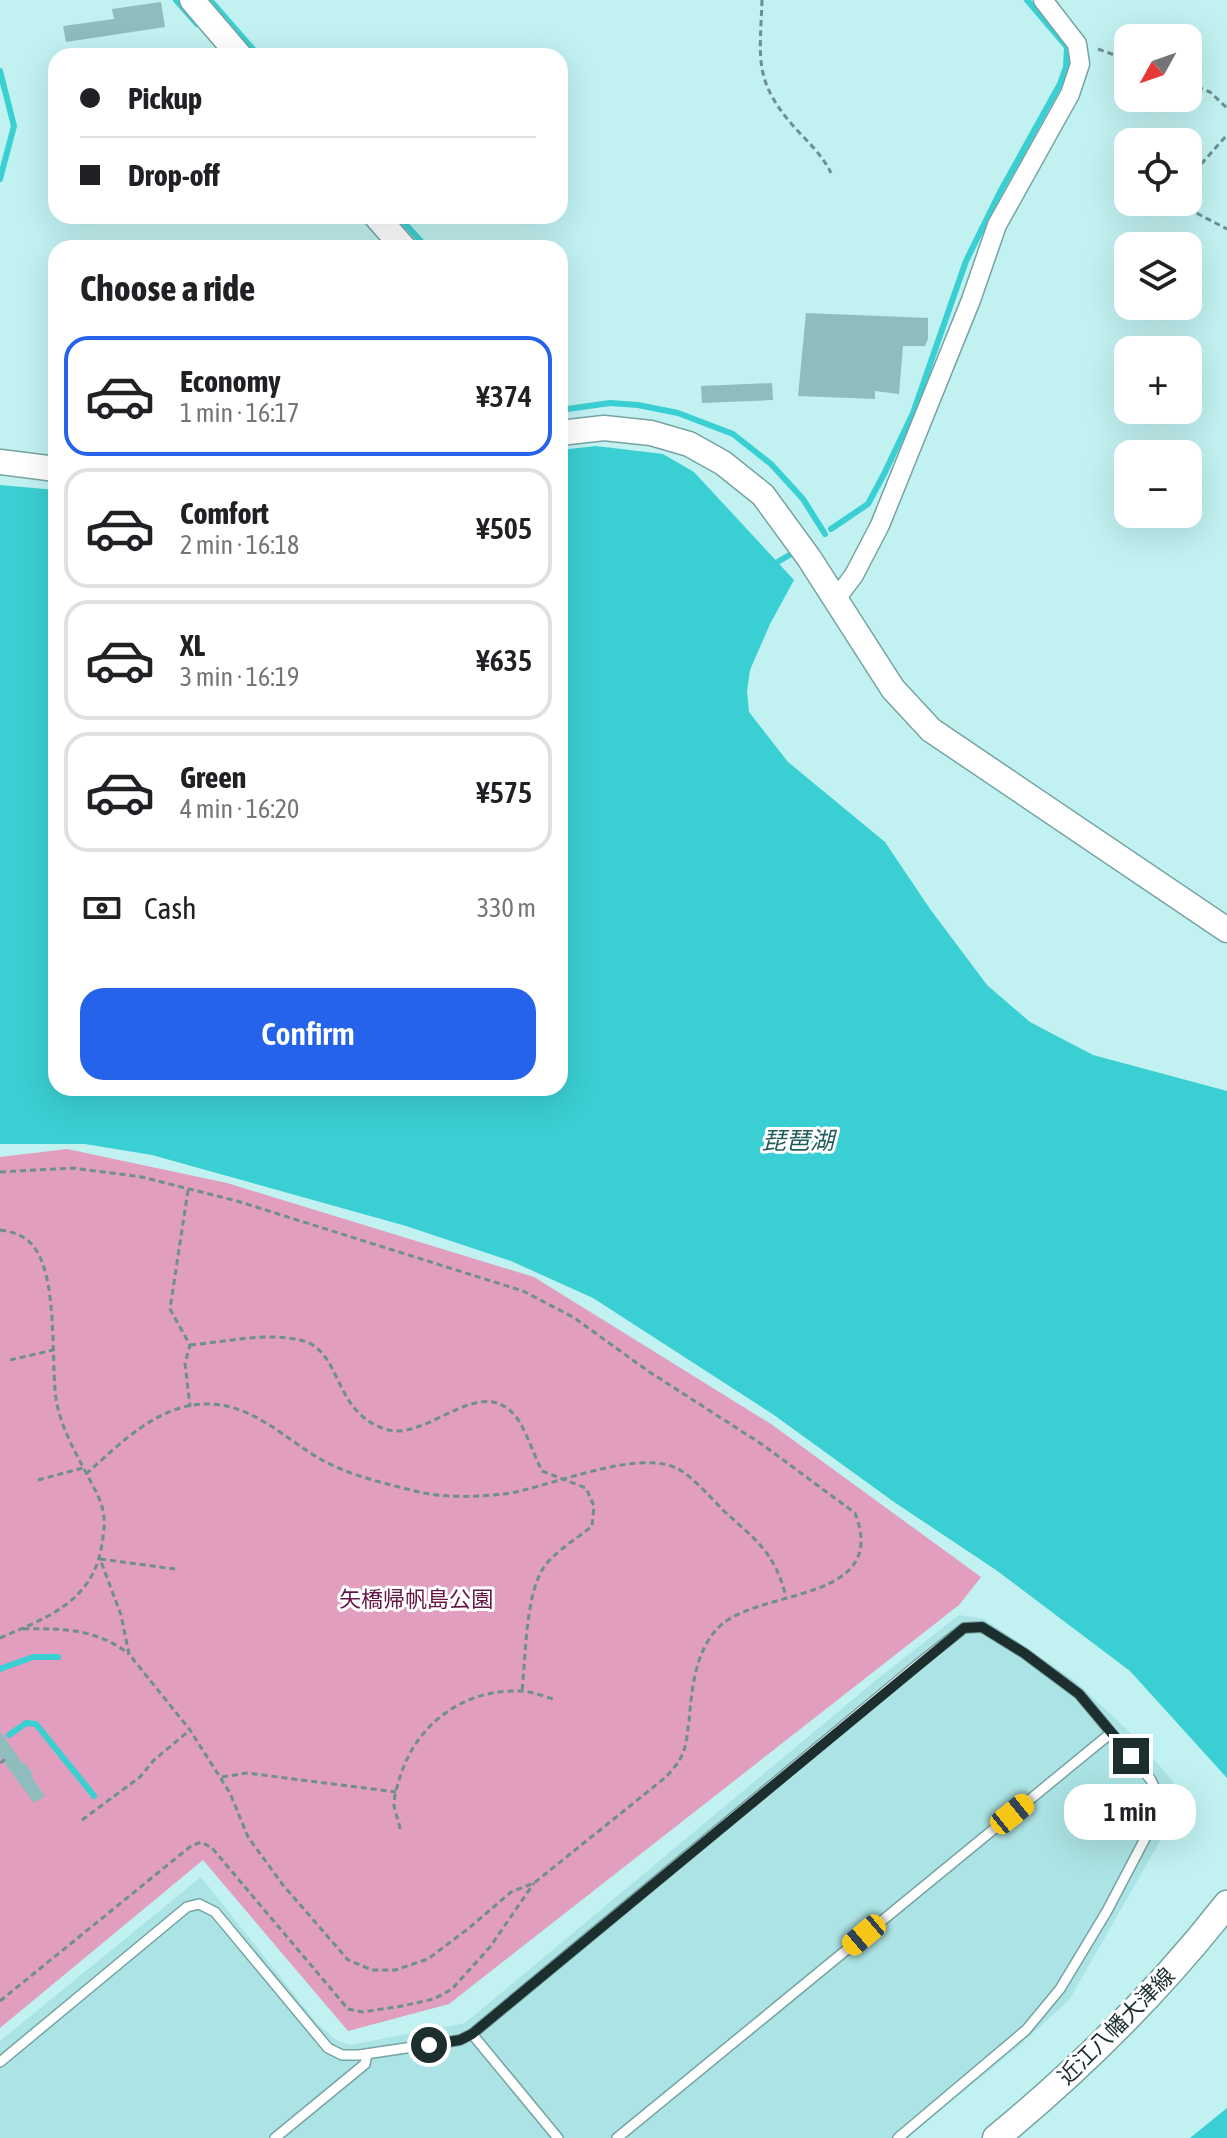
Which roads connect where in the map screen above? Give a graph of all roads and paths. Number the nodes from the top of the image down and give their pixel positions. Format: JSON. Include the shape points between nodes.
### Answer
{"nodes":[{"id":1,"x":192,"y":0,"type":"edge"},
{"id":2,"x":762,"y":0,"type":"edge"},
{"id":3,"x":1043,"y":0,"type":"edge"},
{"id":4,"x":1077,"y":44,"type":"junction"},
{"id":5,"x":233,"y":48,"type":"edge"},
{"id":6,"x":1114,"y":56,"type":"edge"},
{"id":7,"x":1202,"y":89,"type":"edge"},
{"id":8,"x":1227,"y":108,"type":"edge"},
{"id":9,"x":1227,"y":135,"type":"edge"},
{"id":10,"x":1202,"y":163,"type":"edge"},
{"id":11,"x":831,"y":173,"type":"dead end"},
{"id":12,"x":1202,"y":216,"type":"edge"},
{"id":13,"x":383,"y":224,"type":"edge"},
{"id":14,"x":1227,"y":229,"type":"edge"},
{"id":15,"x":397,"y":240,"type":"edge"},
{"id":16,"x":568,"y":432,"type":"edge"},
{"id":17,"x":0,"y":462,"type":"edge"},
{"id":18,"x":48,"y":468,"type":"edge"},
{"id":19,"x":836,"y":599,"type":"junction"},
{"id":20,"x":1227,"y":930,"type":"edge"},
{"id":21,"x":0,"y":1172,"type":"edge"},
{"id":22,"x":188,"y":1189,"type":"junction"},
{"id":23,"x":0,"y":1230,"type":"edge"},
{"id":24,"x":190,"y":1345,"type":"junction"},
{"id":25,"x":53,"y":1350,"type":"junction"},
{"id":26,"x":10,"y":1360,"type":"dead end"},
{"id":27,"x":190,"y":1407,"type":"junction"},
{"id":28,"x":83,"y":1468,"type":"junction"},
{"id":29,"x":86,"y":1474,"type":"junction"},
{"id":30,"x":38,"y":1480,"type":"dead end"},
{"id":31,"x":561,"y":1480,"type":"junction"},
{"id":32,"x":100,"y":1559,"type":"junction"},
{"id":33,"x":175,"y":1569,"type":"dead end"},
{"id":34,"x":786,"y":1598,"type":"junction"},
{"id":35,"x":19,"y":1630,"type":"junction"},
{"id":36,"x":0,"y":1638,"type":"edge"},
{"id":37,"x":129,"y":1654,"type":"junction"},
{"id":38,"x":522,"y":1691,"type":"junction"},
{"id":39,"x":556,"y":1700,"type":"dead end"},
{"id":40,"x":190,"y":1730,"type":"junction"},
{"id":41,"x":1111,"y":1733,"type":"junction"},
{"id":42,"x":7,"y":1758,"type":"dead end"},
{"id":43,"x":0,"y":1763,"type":"edge"},
{"id":44,"x":221,"y":1778,"type":"junction"},
{"id":45,"x":396,"y":1792,"type":"junction"},
{"id":46,"x":82,"y":1820,"type":"dead end"},
{"id":47,"x":400,"y":1829,"type":"dead end"},
{"id":48,"x":534,"y":1883,"type":"junction"},
{"id":49,"x":1227,"y":1904,"type":"edge"},
{"id":50,"x":0,"y":2001,"type":"edge"},
{"id":51,"x":472,"y":2034,"type":"junction"},
{"id":52,"x":367,"y":2054,"type":"junction"},
{"id":53,"x":0,"y":2062,"type":"edge"},
{"id":54,"x":275,"y":2138,"type":"edge"},
{"id":55,"x":558,"y":2138,"type":"edge"},
{"id":56,"x":617,"y":2138,"type":"edge"},
{"id":57,"x":898,"y":2138,"type":"edge"},
{"id":58,"x":996,"y":2138,"type":"edge"}],
"edges":[{"from":1,"to":5,"type":"street"},
{"from":2,"to":11,"type":"path","via":[[761,62],[768,94]]},
{"from":3,"to":4,"type":"street"},
{"from":4,"to":6,"type":"path"},
{"from":4,"to":19,"type":"street","via":[[1080,64],[1070,94],[997,225],[880,525]]},
{"from":7,"to":8,"type":"path"},
{"from":9,"to":10,"type":"path"},
{"from":12,"to":14,"type":"path"},
{"from":13,"to":15,"type":"street"},
{"from":16,"to":19,"type":"street","via":[[604,428],[651,433],[689,444],[723,463],[763,495]]},
{"from":17,"to":18,"type":"street"},
{"from":19,"to":20,"type":"street","via":[[893,689],[931,730]]},
{"from":21,"to":22,"type":"path","via":[[73,1168]]},
{"from":22,"to":24,"type":"path","via":[[170,1309]]},
{"from":22,"to":34,"type":"path","via":[[523,1291],[573,1317],[763,1445],[855,1513],[861,1529],[862,1547],[839,1580]]},
{"from":23,"to":25,"type":"path","via":[[23,1236],[36,1250],[51,1307]]},
{"from":24,"to":27,"type":"path","via":[[185,1371]]},
{"from":24,"to":31,"type":"path","via":[[251,1338],[303,1341],[319,1348],[365,1422],[389,1431],[411,1429],[489,1401],[518,1420],[542,1471]]},
{"from":25,"to":26,"type":"path"},
{"from":25,"to":28,"type":"path","via":[[55,1399]]},
{"from":27,"to":29,"type":"path","via":[[150,1422]]},
{"from":27,"to":31,"type":"path","via":[[210,1404],[244,1410],[322,1460],[424,1493],[505,1494]]},
{"from":28,"to":29,"type":"path"},
{"from":28,"to":30,"type":"path"},
{"from":29,"to":32,"type":"path","via":[[106,1515]]},
{"from":31,"to":34,"type":"path","via":[[654,1460],[680,1470],[767,1550]]},
{"from":31,"to":38,"type":"path","via":[[586,1488],[594,1506],[592,1526],[545,1565],[538,1579]]},
{"from":32,"to":33,"type":"path"},
{"from":32,"to":35,"type":"path","via":[[86,1586],[65,1608]]},
{"from":32,"to":37,"type":"path"},
{"from":34,"to":48,"type":"path","via":[[723,1623],[699,1660],[682,1757],[666,1777]]},
{"from":35,"to":36,"type":"path"},
{"from":35,"to":37,"type":"path","via":[[89,1632],[112,1640]]},
{"from":37,"to":40,"type":"path"},
{"from":38,"to":39,"type":"path"},
{"from":38,"to":45,"type":"path","via":[[467,1701],[423,1730],[408,1752]]},
{"from":40,"to":44,"type":"path"},
{"from":40,"to":46,"type":"path","via":[[140,1777]]},
{"from":41,"to":51,"type":"lane","via":[[1079,1694],[1024,1653],[982,1627],[964,1628]]},
{"from":41,"to":56,"type":"lane"},
{"from":41,"to":57,"type":"lane","via":[[1151,1780],[1160,1810],[1107,1911],[1060,1989],[1026,2030]]},
{"from":42,"to":43,"type":"path"},
{"from":44,"to":45,"type":"path","via":[[247,1773]]},
{"from":44,"to":48,"type":"path","via":[[248,1837],[283,1885],[348,1960],[372,1970],[395,1970],[428,1959],[511,1892]]},
{"from":45,"to":47,"type":"path"},
{"from":48,"to":50,"type":"path","via":[[490,1947],[452,1989],[434,1999],[363,2012],[348,2009],[212,1848],[201,1842]]},
{"from":49,"to":58,"type":"main road","name":"近江八幡大津線","via":[[1110,2036]]},
{"from":51,"to":52,"type":"lane"},
{"from":51,"to":55,"type":"lane"},
{"from":52,"to":53,"type":"lane","via":[[342,2055],[328,2048],[215,1912],[199,1904],[187,1907]]},
{"from":52,"to":54,"type":"lane","via":[[365,2064]]}]}
